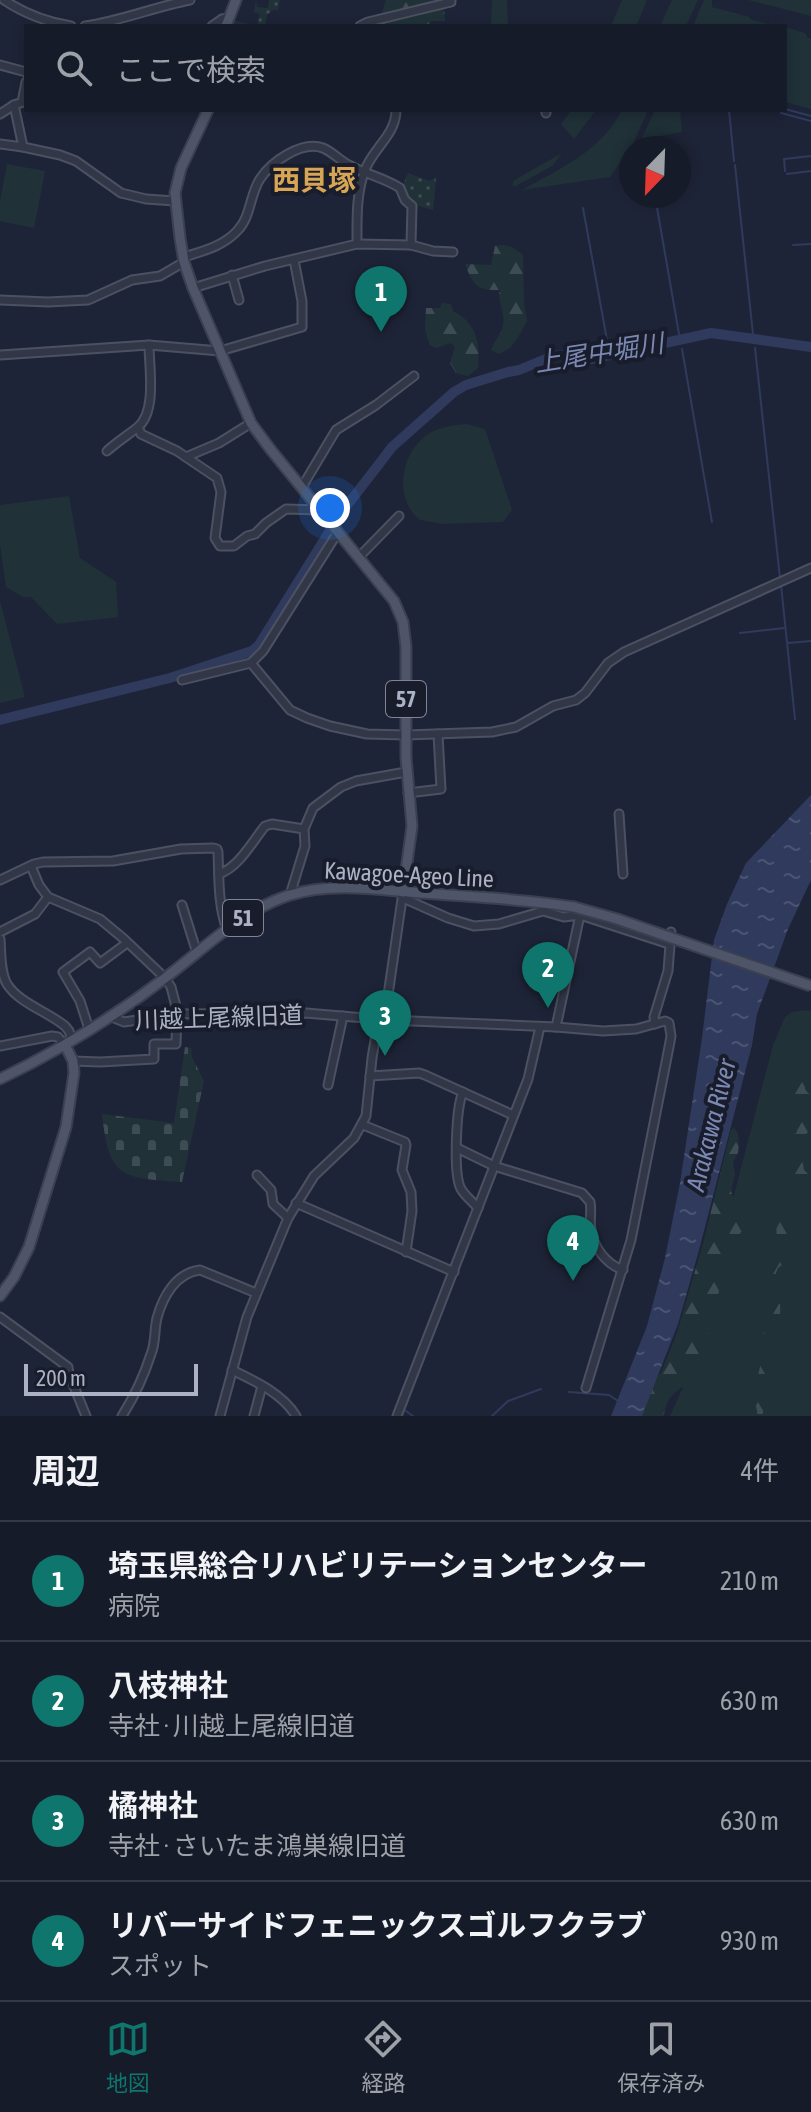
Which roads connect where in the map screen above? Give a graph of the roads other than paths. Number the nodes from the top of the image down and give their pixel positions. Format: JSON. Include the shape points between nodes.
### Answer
{"nodes":[{"id":1,"x":4,"y":0,"type":"edge"},
{"id":2,"x":190,"y":0,"type":"edge"},
{"id":3,"x":236,"y":0,"type":"edge"},
{"id":4,"x":451,"y":0,"type":"edge"},
{"id":5,"x":163,"y":3,"type":"edge"},
{"id":6,"x":227,"y":22,"type":"edge"},
{"id":7,"x":44,"y":23,"type":"edge"},
{"id":8,"x":103,"y":24,"type":"edge"},
{"id":9,"x":364,"y":24,"type":"edge"},
{"id":10,"x":0,"y":65,"type":"edge"},
{"id":11,"x":24,"y":71,"type":"edge"},
{"id":12,"x":21,"y":103,"type":"edge"},
{"id":13,"x":207,"y":112,"type":"edge"},
{"id":14,"x":396,"y":112,"type":"edge"},
{"id":15,"x":0,"y":114,"type":"edge"},
{"id":16,"x":0,"y":144,"type":"edge"},
{"id":17,"x":23,"y":147,"type":"junction"},
{"id":18,"x":364,"y":172,"type":"junction"},
{"id":19,"x":175,"y":201,"type":"junction"},
{"id":20,"x":357,"y":244,"type":"junction"},
{"id":21,"x":411,"y":245,"type":"junction"},
{"id":22,"x":453,"y":252,"type":"dead end"},
{"id":23,"x":184,"y":260,"type":"junction"},
{"id":24,"x":294,"y":260,"type":"junction"},
{"id":25,"x":232,"y":275,"type":"junction"},
{"id":26,"x":193,"y":288,"type":"junction"},
{"id":27,"x":0,"y":300,"type":"edge"},
{"id":28,"x":239,"y":300,"type":"dead end"},
{"id":29,"x":149,"y":345,"type":"junction"},
{"id":30,"x":220,"y":351,"type":"junction"},
{"id":31,"x":0,"y":355,"type":"edge"},
{"id":32,"x":414,"y":376,"type":"dead end"},
{"id":33,"x":251,"y":423,"type":"junction"},
{"id":34,"x":138,"y":427,"type":"junction"},
{"id":35,"x":107,"y":451,"type":"dead end"},
{"id":36,"x":186,"y":457,"type":"junction"},
{"id":37,"x":302,"y":487,"type":"junction"},
{"id":38,"x":320,"y":510,"type":"junction"},
{"id":39,"x":399,"y":516,"type":"dead end"},
{"id":40,"x":335,"y":528,"type":"junction"},
{"id":41,"x":358,"y":558,"type":"junction"},
{"id":42,"x":811,"y":568,"type":"edge"},
{"id":43,"x":251,"y":663,"type":"junction"},
{"id":44,"x":182,"y":680,"type":"dead end"},
{"id":45,"x":438,"y":734,"type":"junction"},
{"id":46,"x":406,"y":735,"type":"junction"},
{"id":47,"x":406,"y":772,"type":"junction"},
{"id":48,"x":408,"y":793,"type":"junction"},
{"id":49,"x":619,"y":814,"type":"dead end"},
{"id":50,"x":304,"y":829,"type":"junction"},
{"id":51,"x":31,"y":866,"type":"junction"},
{"id":52,"x":219,"y":874,"type":"junction"},
{"id":53,"x":623,"y":874,"type":"dead end"},
{"id":54,"x":0,"y":880,"type":"edge"},
{"id":55,"x":290,"y":895,"type":"junction"},
{"id":56,"x":403,"y":895,"type":"junction"},
{"id":57,"x":48,"y":897,"type":"junction"},
{"id":58,"x":182,"y":905,"type":"dead end"},
{"id":59,"x":577,"y":911,"type":"junction"},
{"id":60,"x":227,"y":930,"type":"junction"},
{"id":61,"x":0,"y":932,"type":"edge"},
{"id":62,"x":671,"y":932,"type":"dead end"},
{"id":63,"x":0,"y":939,"type":"edge"},
{"id":64,"x":127,"y":943,"type":"junction"},
{"id":65,"x":669,"y":944,"type":"junction"},
{"id":66,"x":197,"y":953,"type":"junction"},
{"id":67,"x":165,"y":978,"type":"junction"},
{"id":68,"x":811,"y":986,"type":"edge"},
{"id":69,"x":177,"y":1014,"type":"junction"},
{"id":70,"x":109,"y":1016,"type":"junction"},
{"id":71,"x":343,"y":1016,"type":"junction"},
{"id":72,"x":380,"y":1019,"type":"junction"},
{"id":73,"x":655,"y":1024,"type":"junction"},
{"id":74,"x":540,"y":1027,"type":"junction"},
{"id":75,"x":556,"y":1027,"type":"junction"},
{"id":76,"x":89,"y":1029,"type":"junction"},
{"id":77,"x":68,"y":1042,"type":"junction"},
{"id":78,"x":0,"y":1046,"type":"edge"},
{"id":79,"x":73,"y":1061,"type":"junction"},
{"id":80,"x":370,"y":1076,"type":"junction"},
{"id":81,"x":0,"y":1079,"type":"edge"},
{"id":82,"x":328,"y":1085,"type":"dead end"},
{"id":83,"x":463,"y":1092,"type":"junction"},
{"id":84,"x":513,"y":1115,"type":"junction"},
{"id":85,"x":363,"y":1125,"type":"junction"},
{"id":86,"x":457,"y":1148,"type":"junction"},
{"id":87,"x":494,"y":1166,"type":"junction"},
{"id":88,"x":257,"y":1175,"type":"dead end"},
{"id":89,"x":296,"y":1203,"type":"junction"},
{"id":90,"x":478,"y":1208,"type":"junction"},
{"id":91,"x":288,"y":1218,"type":"junction"},
{"id":92,"x":406,"y":1252,"type":"junction"},
{"id":93,"x":623,"y":1270,"type":"junction"},
{"id":94,"x":454,"y":1272,"type":"junction"},
{"id":95,"x":256,"y":1293,"type":"junction"},
{"id":96,"x":0,"y":1296,"type":"edge"},
{"id":97,"x":0,"y":1317,"type":"edge"},
{"id":98,"x":232,"y":1370,"type":"junction"},
{"id":99,"x":262,"y":1386,"type":"junction"},
{"id":100,"x":586,"y":1388,"type":"dead end"},
{"id":101,"x":86,"y":1416,"type":"edge"},
{"id":102,"x":122,"y":1416,"type":"edge"},
{"id":103,"x":220,"y":1416,"type":"edge"},
{"id":104,"x":254,"y":1416,"type":"edge"},
{"id":105,"x":296,"y":1416,"type":"edge"},
{"id":106,"x":397,"y":1416,"type":"edge"}],
"edges":[{"from":1,"to":7,"type":"street"},
{"from":2,"to":5,"type":"street"},
{"from":3,"to":6,"type":"main road"},
{"from":4,"to":9,"type":"street"},
{"from":5,"to":8,"type":"street"},
{"from":10,"to":11,"type":"street"},
{"from":12,"to":15,"type":"street"},
{"from":12,"to":17,"type":"street"},
{"from":13,"to":19,"type":"main road","number":"57","via":[[181,168]]},
{"from":14,"to":18,"type":"street","via":[[391,131]]},
{"from":16,"to":17,"type":"street"},
{"from":17,"to":19,"type":"street","via":[[76,161],[132,197]]},
{"from":18,"to":20,"type":"street"},
{"from":18,"to":21,"type":"street","via":[[398,186],[412,206]]},
{"from":18,"to":23,"type":"street","via":[[324,148],[300,149],[260,179],[234,235]]},
{"from":19,"to":23,"type":"main road","number":"57"},
{"from":20,"to":21,"type":"street"},
{"from":20,"to":24,"type":"street"},
{"from":21,"to":22,"type":"street"},
{"from":23,"to":26,"type":"main road","number":"57"},
{"from":23,"to":27,"type":"street","via":[[160,276],[132,280],[88,300]]},
{"from":24,"to":25,"type":"street"},
{"from":24,"to":30,"type":"street","via":[[302,327]]},
{"from":25,"to":26,"type":"street"},
{"from":25,"to":28,"type":"street"},
{"from":26,"to":30,"type":"main road","number":"57"},
{"from":29,"to":30,"type":"street"},
{"from":29,"to":31,"type":"street"},
{"from":29,"to":34,"type":"street","via":[[151,404]]},
{"from":30,"to":33,"type":"main road","number":"57"},
{"from":32,"to":37,"type":"street","via":[[336,430]]},
{"from":33,"to":36,"type":"street"},
{"from":33,"to":37,"type":"main road","number":"57"},
{"from":34,"to":35,"type":"street"},
{"from":34,"to":36,"type":"street","via":[[141,434]]},
{"from":36,"to":38,"type":"street","via":[[217,478],[221,492],[215,538],[220,546],[234,546],[286,509]]},
{"from":37,"to":38,"type":"main road","number":"57"},
{"from":38,"to":40,"type":"main road","number":"57"},
{"from":39,"to":41,"type":"street"},
{"from":40,"to":41,"type":"main road","number":"57"},
{"from":40,"to":43,"type":"street"},
{"from":41,"to":46,"type":"main road","number":"57","via":[[394,601],[403,622]]},
{"from":42,"to":45,"type":"street","via":[[624,652],[576,700],[506,730]]},
{"from":43,"to":44,"type":"street"},
{"from":43,"to":46,"type":"street","via":[[290,710],[307,718],[367,734]]},
{"from":45,"to":46,"type":"street"},
{"from":45,"to":48,"type":"street","via":[[441,789]]},
{"from":46,"to":47,"type":"main road","number":"57"},
{"from":47,"to":48,"type":"main road","number":"57"},
{"from":47,"to":50,"type":"street","via":[[341,787],[313,808]]},
{"from":48,"to":56,"type":"main road","number":"57","via":[[411,839]]},
{"from":49,"to":53,"type":"street"},
{"from":50,"to":52,"type":"street","via":[[265,826],[235,864]]},
{"from":50,"to":55,"type":"street","via":[[305,846]]},
{"from":51,"to":52,"type":"street","via":[[113,861],[201,847],[217,849]]},
{"from":51,"to":54,"type":"street"},
{"from":51,"to":57,"type":"street"},
{"from":52,"to":60,"type":"street"},
{"from":55,"to":56,"type":"main road","name":"Kawagoe-Ageo Line","number":"51","via":[[346,888]]},
{"from":55,"to":60,"type":"main road","name":"Kawagoe-Ageo Line","number":"51"},
{"from":56,"to":59,"type":"main road","name":"Kawagoe-Ageo Line","number":"51","via":[[521,900]]},
{"from":56,"to":59,"type":"street","via":[[448,918],[481,926],[543,911],[564,917]]},
{"from":56,"to":72,"type":"street"},
{"from":57,"to":61,"type":"street","via":[[35,914]]},
{"from":57,"to":64,"type":"street","via":[[100,919]]},
{"from":58,"to":66,"type":"street"},
{"from":59,"to":65,"type":"street"},
{"from":59,"to":68,"type":"main road","name":"Kawagoe-Ageo Line","number":"51","bridge":true,"via":[[617,919]]},
{"from":59,"to":75,"type":"street"},
{"from":60,"to":66,"type":"main road","name":"Kawagoe-Ageo Line","number":"51"},
{"from":62,"to":65,"type":"street"},
{"from":63,"to":77,"type":"street","via":[[7,984],[65,1026]]},
{"from":64,"to":67,"type":"street"},
{"from":64,"to":76,"type":"street","via":[[100,963],[90,952],[63,972]]},
{"from":65,"to":73,"type":"street"},
{"from":66,"to":67,"type":"main road","name":"Kawagoe-Ageo Line","number":"51"},
{"from":67,"to":69,"type":"street"},
{"from":67,"to":70,"type":"main road","name":"Kawagoe-Ageo Line","number":"51"},
{"from":69,"to":70,"type":"street","name":"川越上尾線旧道","via":[[124,1022]]},
{"from":69,"to":71,"type":"street","name":"川越上尾線旧道"},
{"from":69,"to":79,"type":"street","via":[[176,1044],[154,1044],[154,1059]]},
{"from":70,"to":76,"type":"main road","name":"Kawagoe-Ageo Line","number":"51"},
{"from":71,"to":72,"type":"street","name":"川越上尾線旧道"},
{"from":71,"to":82,"type":"street"},
{"from":72,"to":74,"type":"street"},
{"from":72,"to":80,"type":"street"},
{"from":73,"to":75,"type":"street","via":[[626,1031]]},
{"from":73,"to":93,"type":"street","via":[[665,1021],[670,1027],[669,1047]]},
{"from":74,"to":75,"type":"street"},
{"from":74,"to":84,"type":"street"},
{"from":76,"to":77,"type":"main road","name":"Kawagoe-Ageo Line","number":"51"},
{"from":77,"to":78,"type":"street","via":[[52,1036]]},
{"from":77,"to":79,"type":"main road"},
{"from":77,"to":81,"type":"main road","name":"Kawagoe-Ageo Line","number":"51"},
{"from":79,"to":96,"type":"main road","via":[[70,1106],[35,1231]]},
{"from":80,"to":83,"type":"street","via":[[419,1073]]},
{"from":80,"to":85,"type":"street"},
{"from":83,"to":84,"type":"street"},
{"from":83,"to":86,"type":"street"},
{"from":84,"to":87,"type":"street"},
{"from":85,"to":89,"type":"street"},
{"from":85,"to":92,"type":"street","via":[[405,1142],[402,1170],[412,1211]]},
{"from":86,"to":87,"type":"street"},
{"from":86,"to":90,"type":"street","via":[[459,1185]]},
{"from":87,"to":90,"type":"street"},
{"from":87,"to":93,"type":"street","via":[[587,1197],[598,1249]]},
{"from":88,"to":91,"type":"street"},
{"from":89,"to":91,"type":"street"},
{"from":89,"to":92,"type":"street"},
{"from":90,"to":94,"type":"street"},
{"from":91,"to":95,"type":"street"},
{"from":92,"to":94,"type":"street"},
{"from":93,"to":100,"type":"street"},
{"from":94,"to":106,"type":"street"},
{"from":95,"to":98,"type":"street"},
{"from":95,"to":102,"type":"street","via":[[200,1270],[178,1278],[162,1305],[153,1351]]},
{"from":97,"to":101,"type":"street","via":[[68,1367]]},
{"from":98,"to":99,"type":"street"},
{"from":98,"to":103,"type":"street"},
{"from":99,"to":104,"type":"street"},
{"from":99,"to":105,"type":"street"}]}
